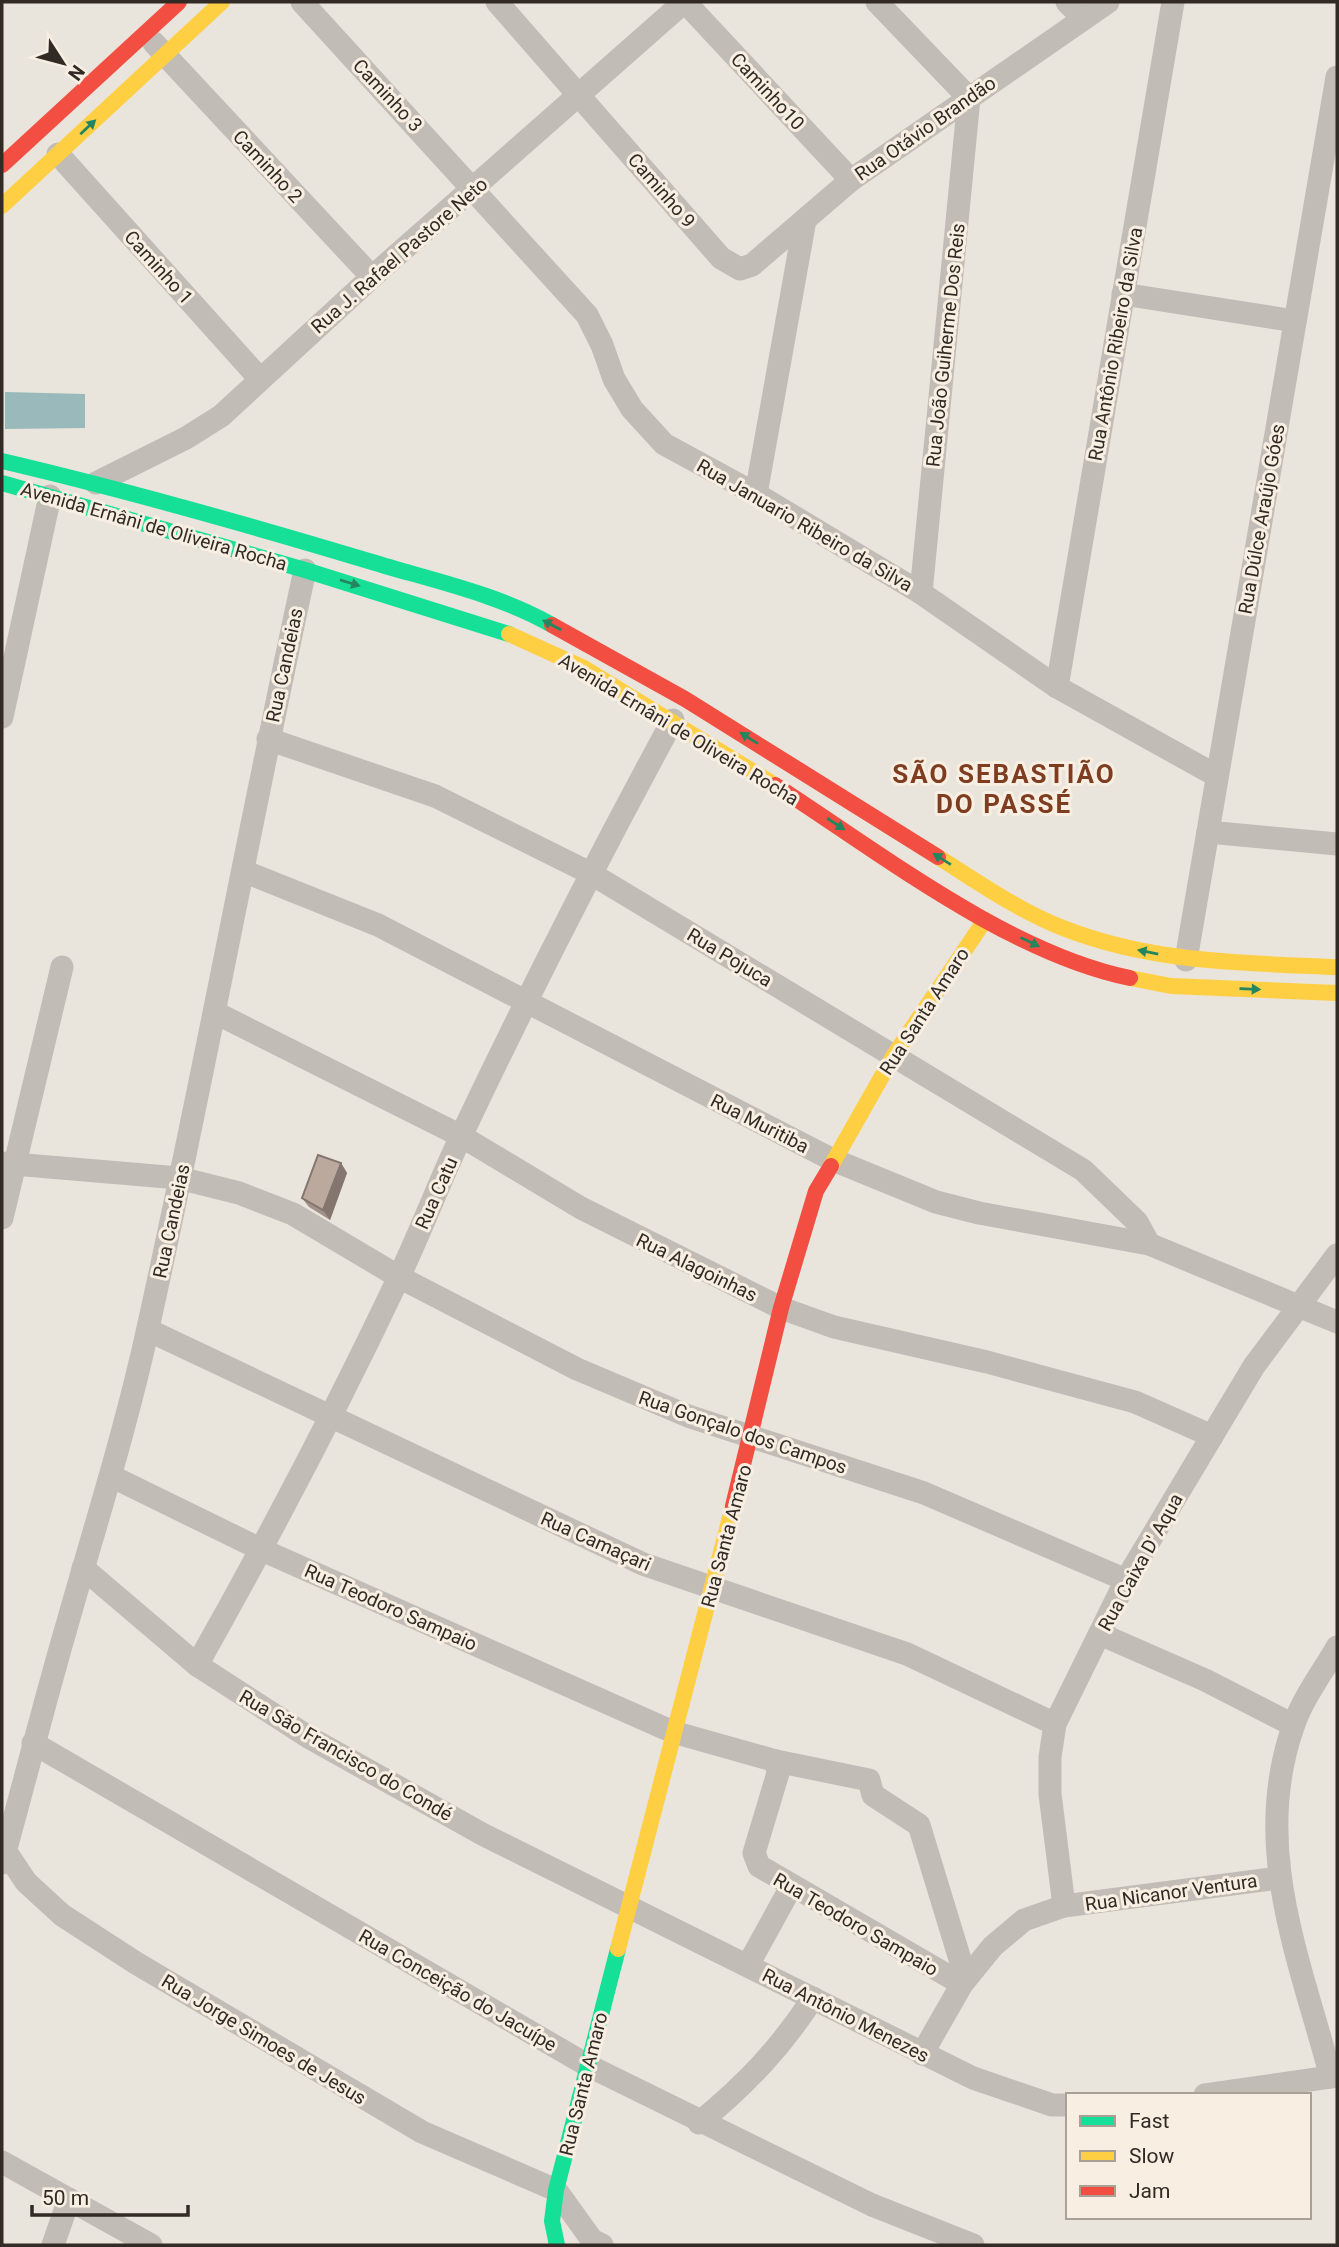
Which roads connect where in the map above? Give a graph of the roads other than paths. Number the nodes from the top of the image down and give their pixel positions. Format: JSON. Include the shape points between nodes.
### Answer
{"nodes":[{"id":1,"x":179,"y":2,"type":"edge"},
{"id":2,"x":222,"y":2,"type":"edge"},
{"id":3,"x":302,"y":2,"type":"edge"},
{"id":4,"x":497,"y":2,"type":"edge"},
{"id":5,"x":684,"y":2,"type":"edge"},
{"id":6,"x":877,"y":2,"type":"edge"},
{"id":7,"x":1067,"y":2,"type":"edge"},
{"id":8,"x":1108,"y":2,"type":"edge"},
{"id":9,"x":1172,"y":2,"type":"edge"},
{"id":10,"x":1083,"y":18,"type":"junction"},
{"id":11,"x":145,"y":33,"type":"junction"},
{"id":12,"x":165,"y":55,"type":"junction"},
{"id":13,"x":1337,"y":77,"type":"edge"},
{"id":14,"x":579,"y":96,"type":"junction"},
{"id":15,"x":969,"y":98,"type":"junction"},
{"id":16,"x":58,"y":154,"type":"junction"},
{"id":17,"x":2,"y":165,"type":"edge"},
{"id":18,"x":851,"y":180,"type":"junction"},
{"id":19,"x":475,"y":189,"type":"junction"},
{"id":20,"x":2,"y":206,"type":"edge"},
{"id":21,"x":805,"y":220,"type":"junction"},
{"id":22,"x":752,"y":265,"type":"joint"},
{"id":23,"x":372,"y":277,"type":"junction"},
{"id":24,"x":1123,"y":294,"type":"junction"},
{"id":25,"x":1295,"y":321,"type":"junction"},
{"id":26,"x":260,"y":379,"type":"junction"},
{"id":27,"x":2,"y":461,"type":"edge"},
{"id":28,"x":2,"y":483,"type":"edge"},
{"id":29,"x":96,"y":483,"type":"junction"},
{"id":30,"x":756,"y":494,"type":"junction"},
{"id":31,"x":50,"y":496,"type":"junction"},
{"id":32,"x":305,"y":570,"type":"junction"},
{"id":33,"x":921,"y":593,"type":"junction"},
{"id":34,"x":1057,"y":687,"type":"junction"},
{"id":35,"x":2,"y":717,"type":"edge"},
{"id":36,"x":673,"y":720,"type":"junction"},
{"id":37,"x":268,"y":739,"type":"junction"},
{"id":38,"x":1217,"y":776,"type":"junction"},
{"id":39,"x":1208,"y":832,"type":"junction"},
{"id":40,"x":1337,"y":844,"type":"edge"},
{"id":41,"x":243,"y":871,"type":"junction"},
{"id":42,"x":590,"y":873,"type":"junction"},
{"id":43,"x":985,"y":920,"type":"junction"},
{"id":44,"x":1186,"y":960,"type":"junction"},
{"id":45,"x":62,"y":967,"type":"dead end"},
{"id":46,"x":1337,"y":967,"type":"edge"},
{"id":47,"x":1337,"y":992,"type":"edge"},
{"id":48,"x":526,"y":1003,"type":"junction"},
{"id":49,"x":216,"y":1013,"type":"junction"},
{"id":50,"x":894,"y":1055,"type":"junction"},
{"id":51,"x":461,"y":1136,"type":"junction"},
{"id":52,"x":831,"y":1159,"type":"junction"},
{"id":53,"x":8,"y":1163,"type":"edge"},
{"id":54,"x":179,"y":1178,"type":"junction"},
{"id":55,"x":2,"y":1218,"type":"edge"},
{"id":56,"x":1149,"y":1244,"type":"junction"},
{"id":57,"x":1337,"y":1255,"type":"edge"},
{"id":58,"x":399,"y":1277,"type":"junction"},
{"id":59,"x":1302,"y":1306,"type":"junction"},
{"id":60,"x":782,"y":1308,"type":"junction"},
{"id":61,"x":1337,"y":1322,"type":"edge"},
{"id":62,"x":148,"y":1330,"type":"junction"},
{"id":63,"x":330,"y":1416,"type":"junction"},
{"id":64,"x":1212,"y":1436,"type":"junction"},
{"id":65,"x":752,"y":1438,"type":"junction"},
{"id":66,"x":111,"y":1476,"type":"junction"},
{"id":67,"x":262,"y":1550,"type":"junction"},
{"id":68,"x":83,"y":1568,"type":"junction"},
{"id":69,"x":1126,"y":1580,"type":"junction"},
{"id":70,"x":713,"y":1587,"type":"junction"},
{"id":71,"x":1100,"y":1634,"type":"junction"},
{"id":72,"x":1337,"y":1647,"type":"edge"},
{"id":73,"x":197,"y":1665,"type":"junction"},
{"id":74,"x":1055,"y":1724,"type":"junction"},
{"id":75,"x":1293,"y":1725,"type":"junction"},
{"id":76,"x":673,"y":1732,"type":"junction"},
{"id":77,"x":33,"y":1744,"type":"junction"},
{"id":78,"x":776,"y":1762,"type":"junction"},
{"id":79,"x":3,"y":1853,"type":"edge"},
{"id":80,"x":1278,"y":1878,"type":"junction"},
{"id":81,"x":791,"y":1887,"type":"junction"},
{"id":82,"x":1064,"y":1906,"type":"junction"},
{"id":83,"x":631,"y":1907,"type":"junction"},
{"id":84,"x":748,"y":1965,"type":"junction"},
{"id":85,"x":964,"y":1982,"type":"junction"},
{"id":86,"x":813,"y":1997,"type":"junction"},
{"id":87,"x":922,"y":2054,"type":"junction"},
{"id":88,"x":587,"y":2066,"type":"junction"},
{"id":89,"x":1334,"y":2076,"type":"edge"},
{"id":90,"x":1219,"y":2093,"type":"edge"},
{"id":91,"x":1066,"y":2105,"type":"edge"},
{"id":92,"x":699,"y":2123,"type":"junction"},
{"id":93,"x":2,"y":2162,"type":"edge"},
{"id":94,"x":556,"y":2190,"type":"junction"},
{"id":95,"x":69,"y":2199,"type":"junction"},
{"id":96,"x":53,"y":2245,"type":"edge"},
{"id":97,"x":150,"y":2245,"type":"edge"},
{"id":98,"x":557,"y":2245,"type":"edge"},
{"id":99,"x":601,"y":2245,"type":"edge"},
{"id":100,"x":973,"y":2245,"type":"edge"}],
"edges":[{"from":1,"to":11,"type":"main road"},
{"from":2,"to":12,"type":"main road"},
{"from":3,"to":19,"type":"street","name":"Caminho 3"},
{"from":4,"to":14,"type":"street","name":"Caminho 9"},
{"from":5,"to":14,"type":"street","name":"Rua J. Rafael Pastore Neto"},
{"from":5,"to":18,"type":"street","name":"Caminho10"},
{"from":6,"to":15,"type":"street"},
{"from":7,"to":10,"type":"street"},
{"from":8,"to":10,"type":"street","name":"Rua Otávio Brandão"},
{"from":9,"to":24,"type":"street","name":"Rua Antônio Ribeiro da Silva"},
{"from":10,"to":15,"type":"street","name":"Rua Otávio Brandão"},
{"from":11,"to":12,"type":"street","name":"Caminho 2"},
{"from":11,"to":17,"type":"main road"},
{"from":16,"to":12,"type":"main road","one_way":true},
{"from":12,"to":23,"type":"street","name":"Caminho 2"},
{"from":13,"to":25,"type":"street","name":"Rua Dúlce Araújo Góes"},
{"from":14,"to":19,"type":"street","name":"Rua J. Rafael Pastore Neto"},
{"from":14,"to":22,"type":"street","name":"Caminho 9","via":[[721,258],[740,269]]},
{"from":15,"to":18,"type":"street","name":"Rua Otávio Brandão"},
{"from":15,"to":33,"type":"street","name":"Rua João Guiherme Dos Reis"},
{"from":16,"to":20,"type":"main road"},
{"from":16,"to":26,"type":"street","name":"Caminho 1"},
{"from":18,"to":21,"type":"street","name":"Rua Otávio Brandão"},
{"from":19,"to":23,"type":"street","name":"Rua J. Rafael Pastore Neto"},
{"from":19,"to":30,"type":"street","name":"Rua Januario Ribeiro da Silva","via":[[587,316],[632,409],[664,443]]},
{"from":21,"to":22,"type":"street","name":"Rua Otávio Brandão"},
{"from":21,"to":30,"type":"street"},
{"from":23,"to":26,"type":"street","name":"Rua J. Rafael Pastore Neto"},
{"from":24,"to":25,"type":"street"},
{"from":24,"to":34,"type":"street","name":"Rua Antônio Ribeiro da Silva"},
{"from":25,"to":38,"type":"street","name":"Rua Dúlce Araújo Góes"},
{"from":26,"to":29,"type":"street","name":"Rua J. Rafael Pastore Neto","via":[[221,416]]},
{"from":27,"to":29,"type":"main road","name":"Avenida Ernâni de Oliveira Rocha"},
{"from":28,"to":31,"type":"main road","name":"Avenida Ernâni de Oliveira Rocha"},
{"from":44,"to":29,"type":"main road","name":"Avenida Ernâni de Oliveira Rocha","one_way":true,"via":[[1062,928],[1003,897],[685,699],[540,618],[458,588]]},
{"from":30,"to":33,"type":"street","name":"Rua Januario Ribeiro da Silva"},
{"from":31,"to":32,"type":"main road","name":"Avenida Ernâni de Oliveira Rocha"},
{"from":31,"to":35,"type":"street"},
{"from":32,"to":36,"type":"main road","name":"Avenida Ernâni de Oliveira Rocha","one_way":true,"via":[[525,639]]},
{"from":32,"to":37,"type":"street","name":"Rua Candeias"},
{"from":33,"to":34,"type":"street","name":"Rua Januario Ribeiro da Silva"},
{"from":34,"to":38,"type":"street","name":"Rua Januario Ribeiro da Silva"},
{"from":36,"to":42,"type":"street","name":"Rua Catu"},
{"from":36,"to":43,"type":"main road","name":"Avenida Ernâni de Oliveira Rocha","one_way":true},
{"from":37,"to":41,"type":"street","name":"Rua Candeias"},
{"from":37,"to":42,"type":"street","name":"Rua Pojuca","via":[[435,796]]},
{"from":38,"to":39,"type":"street","name":"Rua Dúlce Araújo Góes"},
{"from":39,"to":40,"type":"street"},
{"from":39,"to":44,"type":"street","name":"Rua Dúlce Araújo Góes"},
{"from":41,"to":48,"type":"street","name":"Rua Muritiba","via":[[379,925]]},
{"from":41,"to":49,"type":"street","name":"Rua Candeias"},
{"from":42,"to":48,"type":"street","name":"Rua Catu"},
{"from":42,"to":50,"type":"street","name":"Rua Pojuca"},
{"from":43,"to":47,"type":"main road","name":"Avenida Ernâni de Oliveira Rocha","one_way":true,"via":[[1061,957],[1122,976],[1171,986]]},
{"from":43,"to":50,"type":"main road","name":"Rua Santa Amaro"},
{"from":44,"to":46,"type":"main road","name":"Avenida Ernâni de Oliveira Rocha"},
{"from":45,"to":53,"type":"street"},
{"from":48,"to":51,"type":"street","name":"Rua Catu"},
{"from":48,"to":52,"type":"street","name":"Rua Muritiba"},
{"from":49,"to":51,"type":"street","name":"Rua Alagoinhas"},
{"from":49,"to":54,"type":"street","name":"Rua Candeias"},
{"from":50,"to":52,"type":"main road","name":"Rua Santa Amaro"},
{"from":50,"to":56,"type":"street","name":"Rua Pojuca","via":[[1083,1170],[1137,1222]]},
{"from":51,"to":58,"type":"street","name":"Rua Catu"},
{"from":51,"to":60,"type":"street","name":"Rua Alagoinhas","via":[[581,1208]]},
{"from":52,"to":56,"type":"street","name":"Rua Muritiba","via":[[936,1202]]},
{"from":52,"to":60,"type":"main road","name":"Rua Santa Amaro","via":[[816,1191]]},
{"from":53,"to":54,"type":"street","name":"Rua Gonçalo dos Campos"},
{"from":53,"to":55,"type":"street"},
{"from":54,"to":58,"type":"street","name":"Rua Gonçalo dos Campos","via":[[239,1193],[293,1214]]},
{"from":54,"to":62,"type":"street","name":"Rua Candeias"},
{"from":56,"to":59,"type":"street","name":"Rua Muritiba"},
{"from":57,"to":59,"type":"street","name":"Rua Caixa D' Aqua"},
{"from":58,"to":63,"type":"street","name":"Rua Catu"},
{"from":58,"to":65,"type":"street","name":"Rua Gonçalo dos Campos","via":[[577,1370]]},
{"from":59,"to":61,"type":"street","name":"Rua Muritiba"},
{"from":59,"to":64,"type":"street","name":"Rua Caixa D' Aqua","via":[[1254,1366]]},
{"from":60,"to":64,"type":"street","name":"Rua Alagoinhas","via":[[834,1326],[1135,1402]]},
{"from":60,"to":65,"type":"main road","name":"Rua Santa Amaro"},
{"from":62,"to":63,"type":"street","name":"Rua Camaçari"},
{"from":62,"to":66,"type":"street","name":"Rua Candeias"},
{"from":63,"to":67,"type":"street","name":"Rua Catu"},
{"from":63,"to":70,"type":"street","name":"Rua Camaçari","via":[[643,1564]]},
{"from":64,"to":69,"type":"street","name":"Rua Caixa D' Aqua"},
{"from":65,"to":69,"type":"street","name":"Rua Gonçalo dos Campos","via":[[924,1493]]},
{"from":65,"to":70,"type":"main road","name":"Rua Santa Amaro"},
{"from":66,"to":67,"type":"street","name":"Rua Teodoro Sampaio"},
{"from":66,"to":68,"type":"street","name":"Rua Candeias"},
{"from":67,"to":73,"type":"street","name":"Rua Catu"},
{"from":67,"to":76,"type":"street","name":"Rua Teodoro Sampaio"},
{"from":68,"to":73,"type":"street","name":"Rua São Francisco do Condé"},
{"from":68,"to":77,"type":"street","name":"Rua Candeias"},
{"from":69,"to":71,"type":"street","name":"Rua Caixa D' Aqua"},
{"from":70,"to":74,"type":"street","name":"Rua Camaçari","via":[[907,1654]]},
{"from":70,"to":76,"type":"main road","name":"Rua Santa Amaro"},
{"from":71,"to":74,"type":"street","name":"Rua Caixa D' Aqua"},
{"from":71,"to":75,"type":"street"},
{"from":72,"to":75,"type":"street","name":"Rua Nicanor Ventura"},
{"from":73,"to":83,"type":"street","name":"Rua São Francisco do Condé","via":[[310,1738],[461,1822]]},
{"from":74,"to":82,"type":"street","name":"Rua Caixa D' Aqua","via":[[1050,1794]]},
{"from":75,"to":80,"type":"street","name":"Rua Nicanor Ventura","via":[[1274,1823]]},
{"from":76,"to":78,"type":"street","name":"Rua Teodoro Sampaio"},
{"from":76,"to":83,"type":"main road","name":"Rua Santa Amaro"},
{"from":77,"to":79,"type":"street","name":"Rua Candeias"},
{"from":77,"to":88,"type":"street","name":"Rua Conceição do Jacuípe"},
{"from":78,"to":81,"type":"street","name":"Rua Teodoro Sampaio","via":[[778,1773],[755,1860]]},
{"from":78,"to":85,"type":"street","name":"Rua Teodoro Sampaio","via":[[869,1780],[873,1795],[919,1825]]},
{"from":79,"to":94,"type":"street","name":"Rua Jorge Simoes de Jesus","via":[[62,1915],[136,1963],[422,2132]]},
{"from":80,"to":82,"type":"street","name":"Rua Nicanor Ventura"},
{"from":80,"to":89,"type":"street","name":"Rua Nicanor Ventura"},
{"from":81,"to":84,"type":"street"},
{"from":81,"to":85,"type":"street","name":"Rua Teodoro Sampaio"},
{"from":82,"to":85,"type":"street","name":"Rua Nicanor Ventura","via":[[1024,1920],[993,1946]]},
{"from":83,"to":84,"type":"street","name":"Rua Antônio Menezes"},
{"from":83,"to":88,"type":"main road","name":"Rua Santa Amaro"},
{"from":84,"to":86,"type":"street","name":"Rua Antônio Menezes"},
{"from":85,"to":87,"type":"street","name":"Rua Nicanor Ventura"},
{"from":86,"to":87,"type":"street","name":"Rua Antônio Menezes"},
{"from":86,"to":92,"type":"street","via":[[764,2066]]},
{"from":87,"to":91,"type":"street","name":"Rua Antônio Menezes","via":[[973,2078],[1052,2105]]},
{"from":88,"to":92,"type":"street","name":"Rua Conceição do Jacuípe"},
{"from":88,"to":94,"type":"main road","name":"Rua Santa Amaro"},
{"from":89,"to":90,"type":"street"},
{"from":92,"to":100,"type":"street","name":"Rua Conceição do Jacuípe","via":[[872,2205]]},
{"from":93,"to":95,"type":"street"},
{"from":94,"to":98,"type":"main road","name":"Rua Santa Amaro","via":[[552,2221]]},
{"from":94,"to":99,"type":"street","via":[[592,2240]]},
{"from":95,"to":96,"type":"street"},
{"from":95,"to":97,"type":"street"}]}
